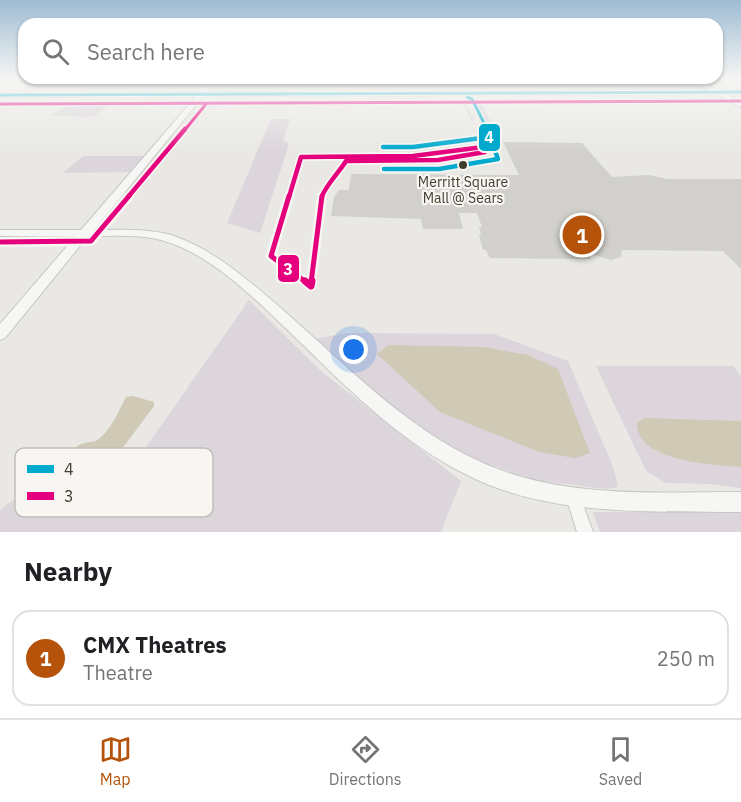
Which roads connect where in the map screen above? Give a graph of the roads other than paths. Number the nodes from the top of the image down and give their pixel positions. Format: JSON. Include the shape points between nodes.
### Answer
{"nodes":[{"id":1,"x":194,"y":103,"type":"edge"},
{"id":2,"x":0,"y":233,"type":"edge"},
{"id":3,"x":86,"y":233,"type":"junction"},
{"id":4,"x":0,"y":334,"type":"edge"},
{"id":5,"x":573,"y":496,"type":"junction"},
{"id":6,"x":741,"y":502,"type":"edge"},
{"id":7,"x":585,"y":532,"type":"edge"}],
"edges":[{"from":1,"to":3,"type":"street"},
{"from":2,"to":3,"type":"street"},
{"from":3,"to":4,"type":"street"},
{"from":3,"to":5,"type":"street","via":[[165,237],[193,247],[270,306],[393,418],[440,450],[479,471]]},
{"from":5,"to":6,"type":"street"},
{"from":5,"to":7,"type":"street"}]}
